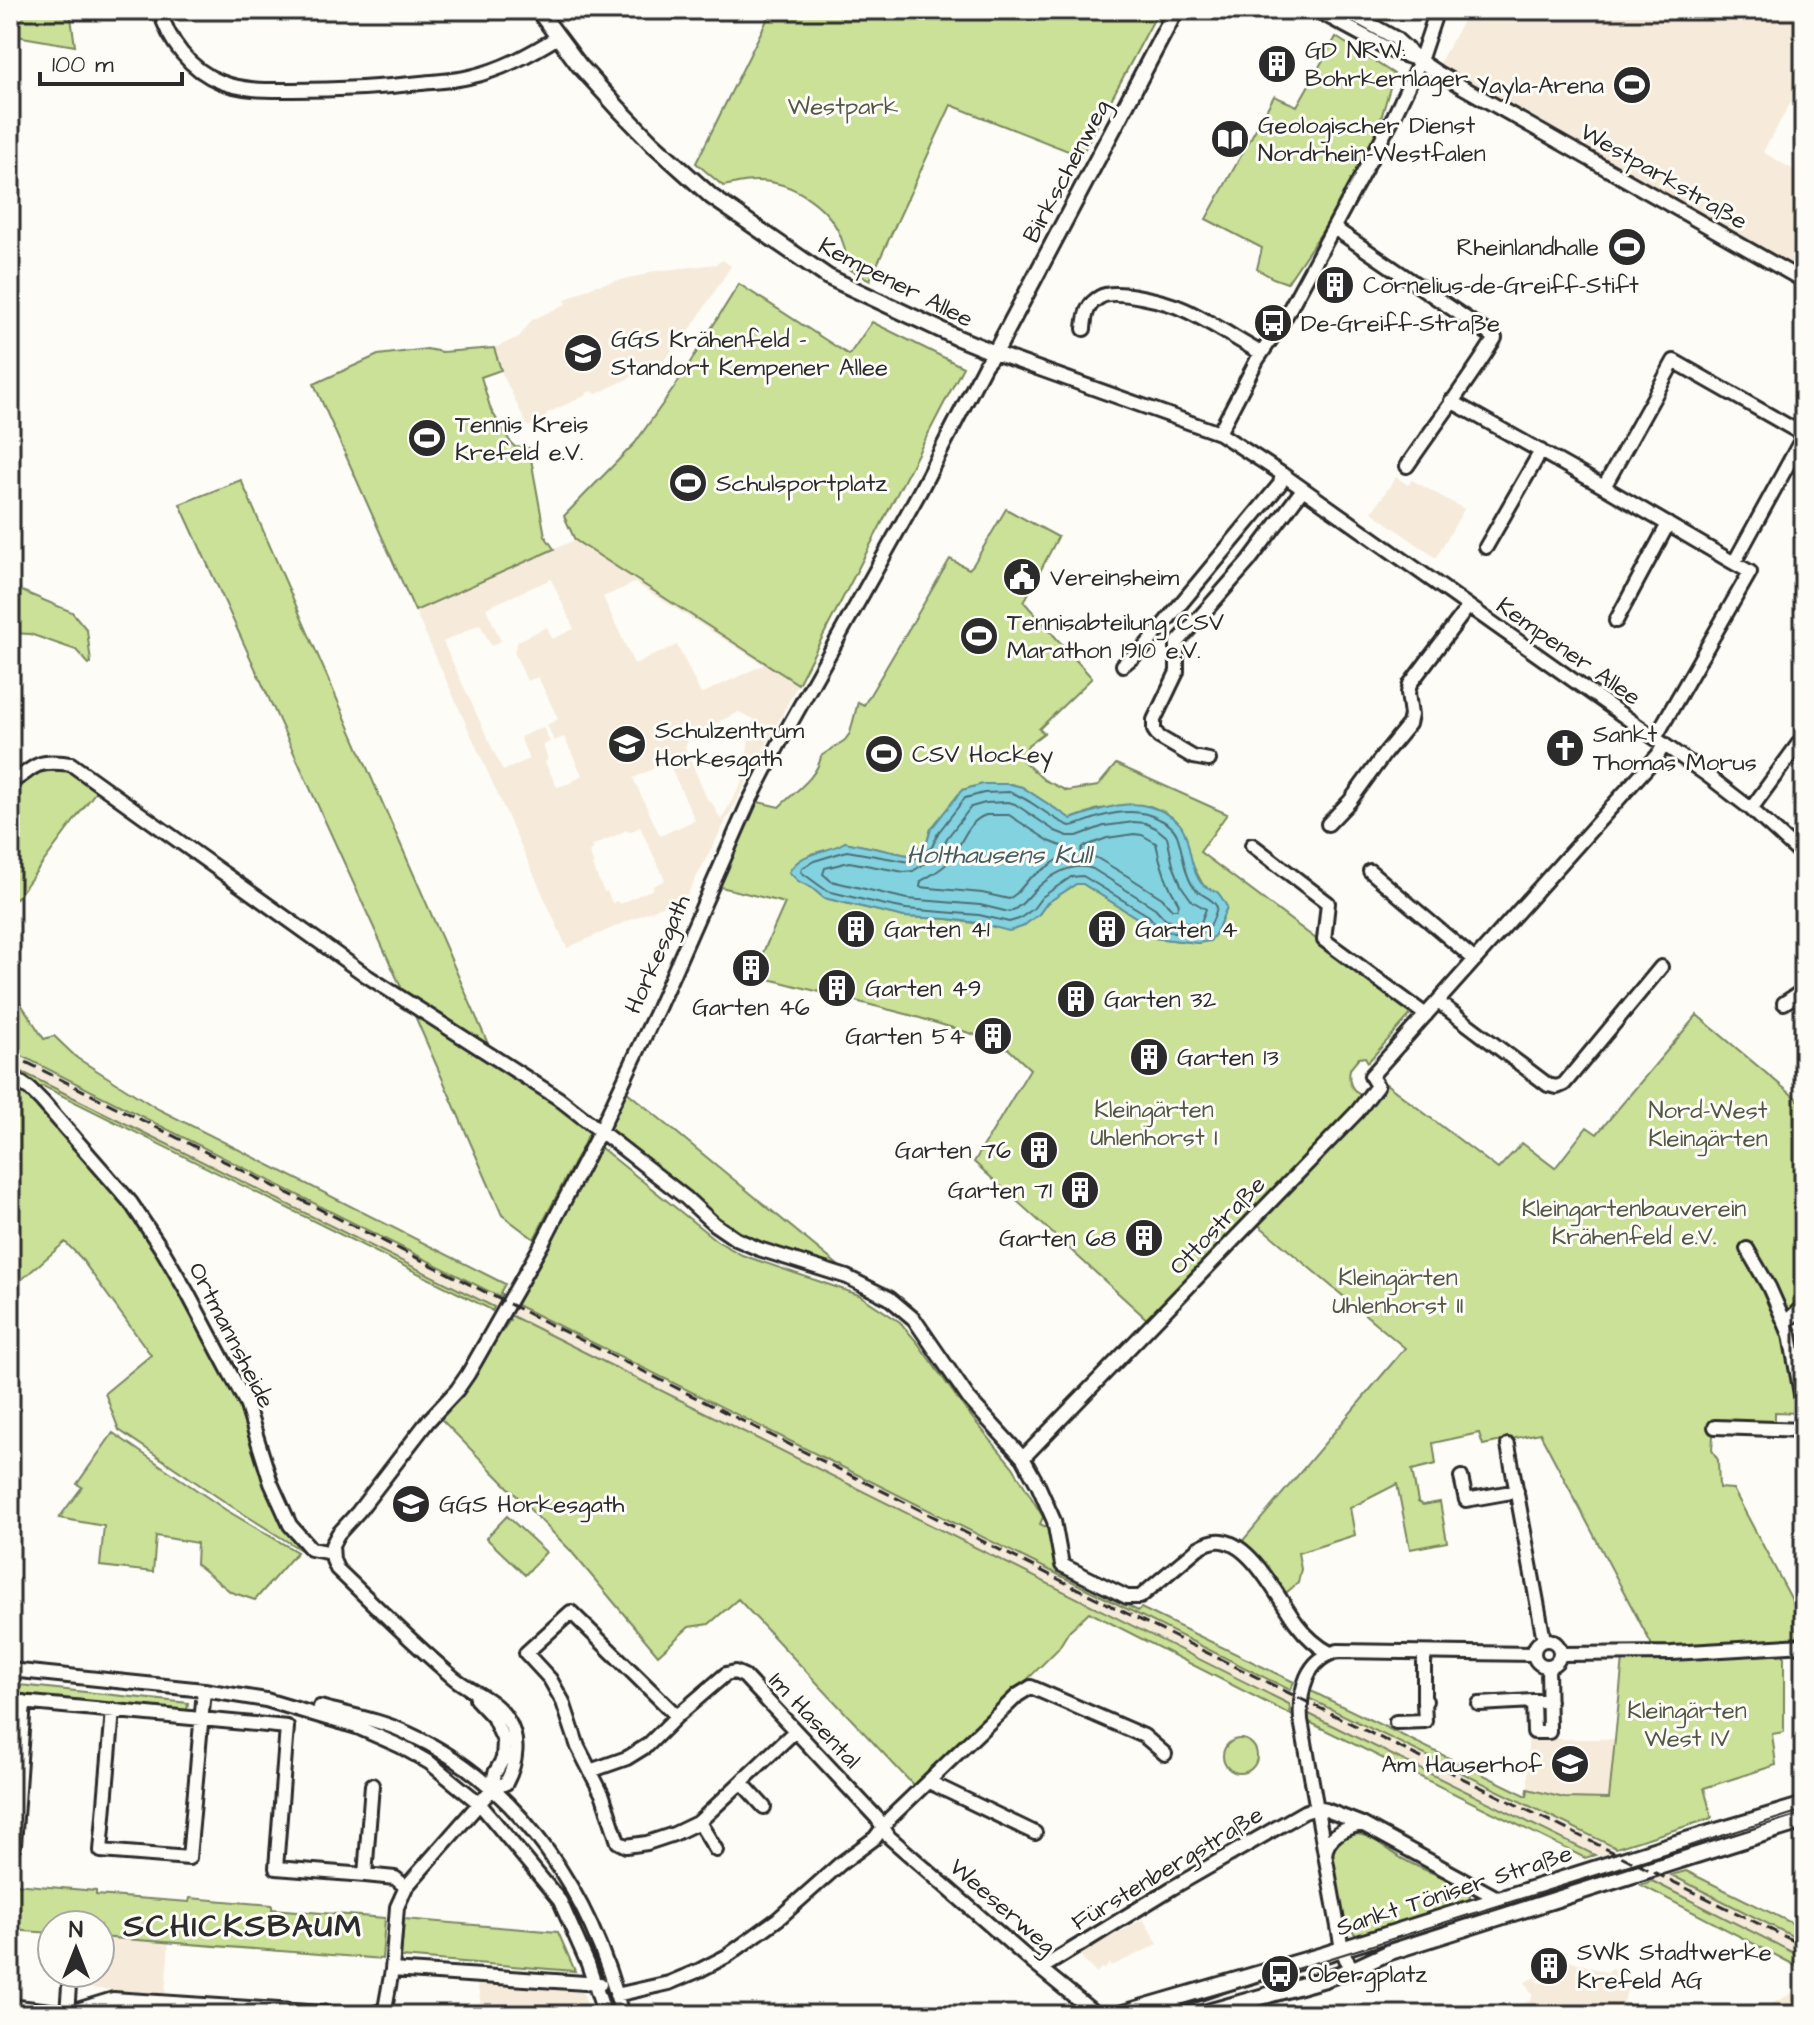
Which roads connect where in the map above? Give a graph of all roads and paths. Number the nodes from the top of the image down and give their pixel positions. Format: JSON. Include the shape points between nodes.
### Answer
{"nodes":[{"id":1,"x":160,"y":10,"type":"edge"},
{"id":2,"x":538,"y":10,"type":"edge"},
{"id":3,"x":1176,"y":10,"type":"edge"},
{"id":4,"x":1316,"y":10,"type":"edge"},
{"id":5,"x":1345,"y":10,"type":"edge"},
{"id":6,"x":1437,"y":10,"type":"edge"},
{"id":7,"x":558,"y":37,"type":"junction"},
{"id":8,"x":1420,"y":61,"type":"junction"},
{"id":9,"x":1334,"y":228,"type":"junction"},
{"id":10,"x":1804,"y":281,"type":"edge"},
{"id":11,"x":1084,"y":329,"type":"dead end"},
{"id":12,"x":995,"y":353,"type":"junction"},
{"id":13,"x":1261,"y":353,"type":"junction"},
{"id":14,"x":1451,"y":401,"type":"junction"},
{"id":15,"x":1219,"y":433,"type":"junction"},
{"id":16,"x":1804,"y":435,"type":"edge"},
{"id":17,"x":1541,"y":451,"type":"junction"},
{"id":18,"x":1407,"y":466,"type":"dead end"},
{"id":19,"x":1282,"y":474,"type":"junction"},
{"id":20,"x":1604,"y":487,"type":"junction"},
{"id":21,"x":1303,"y":489,"type":"junction"},
{"id":22,"x":1668,"y":524,"type":"junction"},
{"id":23,"x":1486,"y":547,"type":"dead end"},
{"id":24,"x":1734,"y":563,"type":"junction"},
{"id":25,"x":1468,"y":607,"type":"junction"},
{"id":26,"x":1616,"y":621,"type":"dead end"},
{"id":27,"x":1123,"y":665,"type":"dead end"},
{"id":28,"x":1804,"y":736,"type":"edge"},
{"id":29,"x":1660,"y":741,"type":"junction"},
{"id":30,"x":1209,"y":760,"type":"dead end"},
{"id":31,"x":10,"y":781,"type":"edge"},
{"id":32,"x":1751,"y":809,"type":"junction"},
{"id":33,"x":1328,"y":824,"type":"dead end"},
{"id":34,"x":1252,"y":845,"type":"dead end"},
{"id":35,"x":1804,"y":857,"type":"edge"},
{"id":36,"x":1370,"y":871,"type":"dead end"},
{"id":37,"x":1475,"y":960,"type":"junction"},
{"id":38,"x":1661,"y":967,"type":"dead end"},
{"id":39,"x":1804,"y":990,"type":"edge"},
{"id":40,"x":1438,"y":1002,"type":"junction"},
{"id":41,"x":1784,"y":1003,"type":"dead end"},
{"id":42,"x":1426,"y":1015,"type":"junction"},
{"id":43,"x":14,"y":1078,"type":"dead end"},
{"id":44,"x":600,"y":1131,"type":"junction"},
{"id":45,"x":1747,"y":1249,"type":"dead end"},
{"id":46,"x":1804,"y":1310,"type":"edge"},
{"id":47,"x":1785,"y":1323,"type":"junction"},
{"id":48,"x":1804,"y":1410,"type":"edge"},
{"id":49,"x":1715,"y":1427,"type":"dead end"},
{"id":50,"x":1804,"y":1430,"type":"edge"},
{"id":51,"x":1508,"y":1445,"type":"dead end"},
{"id":52,"x":1023,"y":1458,"type":"junction"},
{"id":53,"x":1461,"y":1477,"type":"dead end"},
{"id":54,"x":1517,"y":1491,"type":"junction"},
{"id":55,"x":332,"y":1553,"type":"junction"},
{"id":56,"x":1544,"y":1640,"type":"junction"},
{"id":57,"x":1804,"y":1645,"type":"edge"},
{"id":58,"x":1330,"y":1653,"type":"junction"},
{"id":59,"x":1424,"y":1654,"type":"junction"},
{"id":60,"x":1533,"y":1654,"type":"junction"},
{"id":61,"x":1560,"y":1654,"type":"junction"},
{"id":62,"x":1548,"y":1666,"type":"junction"},
{"id":63,"x":10,"y":1670,"type":"edge"},
{"id":64,"x":204,"y":1690,"type":"junction"},
{"id":65,"x":238,"y":1695,"type":"junction"},
{"id":66,"x":10,"y":1701,"type":"edge"},
{"id":67,"x":1533,"y":1701,"type":"junction"},
{"id":68,"x":1549,"y":1701,"type":"junction"},
{"id":69,"x":24,"y":1702,"type":"junction"},
{"id":70,"x":1479,"y":1704,"type":"dead end"},
{"id":71,"x":113,"y":1710,"type":"junction"},
{"id":72,"x":677,"y":1716,"type":"junction"},
{"id":73,"x":200,"y":1718,"type":"junction"},
{"id":74,"x":1396,"y":1722,"type":"dead end"},
{"id":75,"x":795,"y":1731,"type":"junction"},
{"id":76,"x":1165,"y":1754,"type":"dead end"},
{"id":77,"x":590,"y":1771,"type":"junction"},
{"id":78,"x":929,"y":1782,"type":"junction"},
{"id":79,"x":742,"y":1783,"type":"junction"},
{"id":80,"x":372,"y":1785,"type":"dead end"},
{"id":81,"x":492,"y":1789,"type":"junction"},
{"id":82,"x":479,"y":1803,"type":"junction"},
{"id":83,"x":1804,"y":1805,"type":"edge"},
{"id":84,"x":764,"y":1807,"type":"dead end"},
{"id":85,"x":1316,"y":1808,"type":"junction"},
{"id":86,"x":1804,"y":1821,"type":"edge"},
{"id":87,"x":699,"y":1822,"type":"junction"},
{"id":88,"x":1362,"y":1824,"type":"junction"},
{"id":89,"x":883,"y":1827,"type":"junction"},
{"id":90,"x":1035,"y":1833,"type":"dead end"},
{"id":91,"x":10,"y":1846,"type":"edge"},
{"id":92,"x":716,"y":1850,"type":"dead end"},
{"id":93,"x":1325,"y":1857,"type":"junction"},
{"id":94,"x":365,"y":1875,"type":"junction"},
{"id":95,"x":406,"y":1887,"type":"junction"},
{"id":96,"x":1499,"y":1899,"type":"junction"},
{"id":97,"x":1342,"y":1949,"type":"junction"},
{"id":98,"x":1042,"y":1968,"type":"junction"},
{"id":99,"x":1353,"y":1969,"type":"junction"},
{"id":100,"x":392,"y":1970,"type":"junction"},
{"id":101,"x":594,"y":1983,"type":"junction"},
{"id":102,"x":69,"y":1989,"type":"edge"},
{"id":103,"x":113,"y":1999,"type":"junction"},
{"id":104,"x":10,"y":2006,"type":"edge"},
{"id":105,"x":620,"y":2006,"type":"edge"},
{"id":106,"x":202,"y":2010,"type":"edge"},
{"id":107,"x":25,"y":2011,"type":"edge"},
{"id":108,"x":383,"y":2012,"type":"edge"},
{"id":109,"x":67,"y":2013,"type":"junction"},
{"id":110,"x":288,"y":2013,"type":"edge"},
{"id":111,"x":112,"y":2015,"type":"edge"},
{"id":112,"x":354,"y":2015,"type":"edge"},
{"id":113,"x":371,"y":2015,"type":"edge"},
{"id":114,"x":605,"y":2015,"type":"edge"},
{"id":115,"x":1097,"y":2015,"type":"edge"},
{"id":116,"x":1116,"y":2015,"type":"edge"},
{"id":117,"x":1197,"y":2015,"type":"edge"}],
"edges":[{"from":1,"to":7,"type":"street","via":[[176,46],[192,65],[217,81],[257,90],[355,89],[467,78],[519,60]]},
{"from":2,"to":7,"type":"main road","name":"Kempener Allee"},
{"from":3,"to":12,"type":"main road","name":"Birkschenweg"},
{"from":4,"to":8,"type":"street","name":"Westparkstraße"},
{"from":5,"to":8,"type":"street","name":"Westparkstraße","via":[[1395,38]]},
{"from":6,"to":8,"type":"street"},
{"from":7,"to":12,"type":"main road","name":"Kempener Allee","via":[[630,121],[712,197],[828,277]]},
{"from":8,"to":9,"type":"street"},
{"from":8,"to":10,"type":"street","name":"Westparkstraße"},
{"from":9,"to":13,"type":"street"},
{"from":9,"to":14,"type":"street","via":[[1495,338]]},
{"from":11,"to":13,"type":"street","via":[[1089,306],[1098,298],[1107,293],[1140,297],[1183,309]]},
{"from":12,"to":15,"type":"street","name":"Kempener Allee"},
{"from":12,"to":44,"type":"street","name":"Horkesgath","via":[[748,804]]},
{"from":13,"to":15,"type":"street"},
{"from":14,"to":17,"type":"street"},
{"from":14,"to":18,"type":"street"},
{"from":15,"to":19,"type":"street","name":"Kempener Allee"},
{"from":16,"to":20,"type":"street","via":[[1674,361]]},
{"from":16,"to":24,"type":"street"},
{"from":17,"to":20,"type":"street"},
{"from":17,"to":23,"type":"street"},
{"from":19,"to":21,"type":"street","name":"Kempener Allee"},
{"from":19,"to":27,"type":"street","via":[[1280,484],[1144,648]]},
{"from":20,"to":22,"type":"street"},
{"from":21,"to":25,"type":"street","name":"Kempener Allee"},
{"from":21,"to":30,"type":"street","via":[[1177,643],[1177,672],[1154,730],[1193,757]]},
{"from":22,"to":24,"type":"street"},
{"from":22,"to":26,"type":"street"},
{"from":24,"to":29,"type":"street","name":"Ottostraße","via":[[1750,572]]},
{"from":25,"to":29,"type":"street","name":"Kempener Allee"},
{"from":25,"to":33,"type":"street","via":[[1410,684],[1409,724]]},
{"from":28,"to":32,"type":"street"},
{"from":29,"to":32,"type":"street","name":"Kempener Allee"},
{"from":29,"to":37,"type":"street","name":"Ottostraße","via":[[1658,755]]},
{"from":31,"to":44,"type":"street","via":[[37,765],[71,764],[354,967],[558,1098]]},
{"from":32,"to":35,"type":"street","name":"Kempener Allee"},
{"from":34,"to":42,"type":"street","via":[[1328,903],[1324,940]]},
{"from":36,"to":37,"type":"street"},
{"from":37,"to":40,"type":"street","name":"Ottostraße"},
{"from":38,"to":40,"type":"street","via":[[1557,1087]]},
{"from":39,"to":41,"type":"street"},
{"from":40,"to":42,"type":"street","name":"Ottostraße"},
{"from":42,"to":52,"type":"street","name":"Ottostraße","via":[[1371,1076],[1377,1086],[1357,1112]]},
{"from":43,"to":55,"type":"street","name":"Ortmannsheide","via":[[42,1101],[131,1203],[187,1292],[246,1403],[290,1525],[311,1549]]},
{"from":44,"to":52,"type":"street","via":[[736,1239],[847,1277],[889,1298],[914,1319],[969,1399]]},
{"from":44,"to":55,"type":"street","name":"Horkesgath","via":[[478,1359],[338,1534]]},
{"from":45,"to":47,"type":"street"},
{"from":46,"to":47,"type":"street"},
{"from":47,"to":48,"type":"street"},
{"from":49,"to":50,"type":"street"},
{"from":51,"to":54,"type":"street"},
{"from":52,"to":58,"type":"street","via":[[1054,1521],[1062,1565],[1127,1597],[1140,1597],[1198,1548],[1221,1541],[1251,1557],[1298,1625]]},
{"from":53,"to":54,"type":"street","via":[[1466,1500]]},
{"from":54,"to":56,"type":"street"},
{"from":55,"to":81,"type":"street","name":"Ortmannsheide","via":[[337,1569],[457,1681],[505,1715],[516,1755],[506,1783]]},
{"from":56,"to":60,"type":"street"},
{"from":56,"to":61,"type":"street","via":[[1557,1644]]},
{"from":57,"to":61,"type":"street"},
{"from":58,"to":59,"type":"street"},
{"from":58,"to":85,"type":"street","via":[[1305,1679],[1300,1703]]},
{"from":59,"to":60,"type":"street"},
{"from":59,"to":74,"type":"street","via":[[1430,1721]]},
{"from":60,"to":62,"type":"street"},
{"from":61,"to":62,"type":"street"},
{"from":62,"to":68,"type":"street"},
{"from":63,"to":64,"type":"street"},
{"from":64,"to":65,"type":"street"},
{"from":64,"to":73,"type":"street"},
{"from":65,"to":81,"type":"street","via":[[283,1697],[394,1727],[450,1756]]},
{"from":65,"to":82,"type":"street","via":[[380,1737],[430,1763]]},
{"from":66,"to":69,"type":"street"},
{"from":67,"to":68,"type":"street"},
{"from":67,"to":68,"type":"street","via":[[1534,1732],[1549,1732]]},
{"from":67,"to":70,"type":"street"},
{"from":69,"to":71,"type":"street"},
{"from":69,"to":91,"type":"street"},
{"from":71,"to":73,"type":"street"},
{"from":71,"to":73,"type":"street","via":[[101,1851],[189,1858]]},
{"from":72,"to":75,"type":"street","name":"Im Hasental","via":[[735,1672]]},
{"from":72,"to":77,"type":"street","name":"Im Hasental","via":[[648,1745]]},
{"from":72,"to":77,"type":"street","via":[[571,1612],[526,1653],[563,1702]]},
{"from":73,"to":94,"type":"street","via":[[287,1727],[276,1868]]},
{"from":75,"to":79,"type":"street"},
{"from":75,"to":89,"type":"street","name":"Im Hasental"},
{"from":76,"to":78,"type":"street","via":[[1144,1736],[1031,1687]]},
{"from":77,"to":87,"type":"street","via":[[618,1842],[626,1846]]},
{"from":78,"to":89,"type":"street"},
{"from":78,"to":90,"type":"street"},
{"from":79,"to":84,"type":"street"},
{"from":79,"to":87,"type":"street"},
{"from":80,"to":94,"type":"street"},
{"from":81,"to":82,"type":"street","name":"Ortmannsheide"},
{"from":81,"to":105,"type":"street","via":[[560,1867],[606,1959]]},
{"from":82,"to":95,"type":"street","name":"Ortmannsheide"},
{"from":82,"to":101,"type":"street","via":[[560,1901]]},
{"from":83,"to":96,"type":"main road","name":"Sankt Töniser Straße"},
{"from":85,"to":88,"type":"street"},
{"from":85,"to":93,"type":"street"},
{"from":85,"to":98,"type":"street","name":"Fürstenbergstraße"},
{"from":86,"to":99,"type":"main road","name":"Sankt Töniser Straße","via":[[1390,1952]]},
{"from":87,"to":92,"type":"street"},
{"from":88,"to":93,"type":"street","via":[[1331,1838]]},
{"from":88,"to":96,"type":"street"},
{"from":89,"to":98,"type":"street","name":"Weeserweg"},
{"from":89,"to":105,"type":"street","via":[[727,1956]]},
{"from":93,"to":97,"type":"street"},
{"from":94,"to":95,"type":"street","via":[[395,1878]]},
{"from":95,"to":100,"type":"street","via":[[397,1907]]},
{"from":96,"to":97,"type":"main road","name":"Sankt Töniser Straße"},
{"from":97,"to":99,"type":"street"},
{"from":97,"to":116,"type":"main road","name":"Sankt Töniser Straße"},
{"from":98,"to":115,"type":"street","name":"Weeserweg"},
{"from":99,"to":117,"type":"main road","name":"Sankt Töniser Straße"},
{"from":100,"to":101,"type":"street"},
{"from":100,"to":108,"type":"street"},
{"from":101,"to":105,"type":"street","via":[[605,1986]]},
{"from":101,"to":114,"type":"street"},
{"from":102,"to":109,"type":"street"},
{"from":103,"to":106,"type":"street"},
{"from":103,"to":109,"type":"street"},
{"from":103,"to":111,"type":"street"},
{"from":104,"to":107,"type":"street"},
{"from":106,"to":110,"type":"street"},
{"from":107,"to":109,"type":"street"},
{"from":108,"to":113,"type":"street"},
{"from":110,"to":112,"type":"street"}]}
